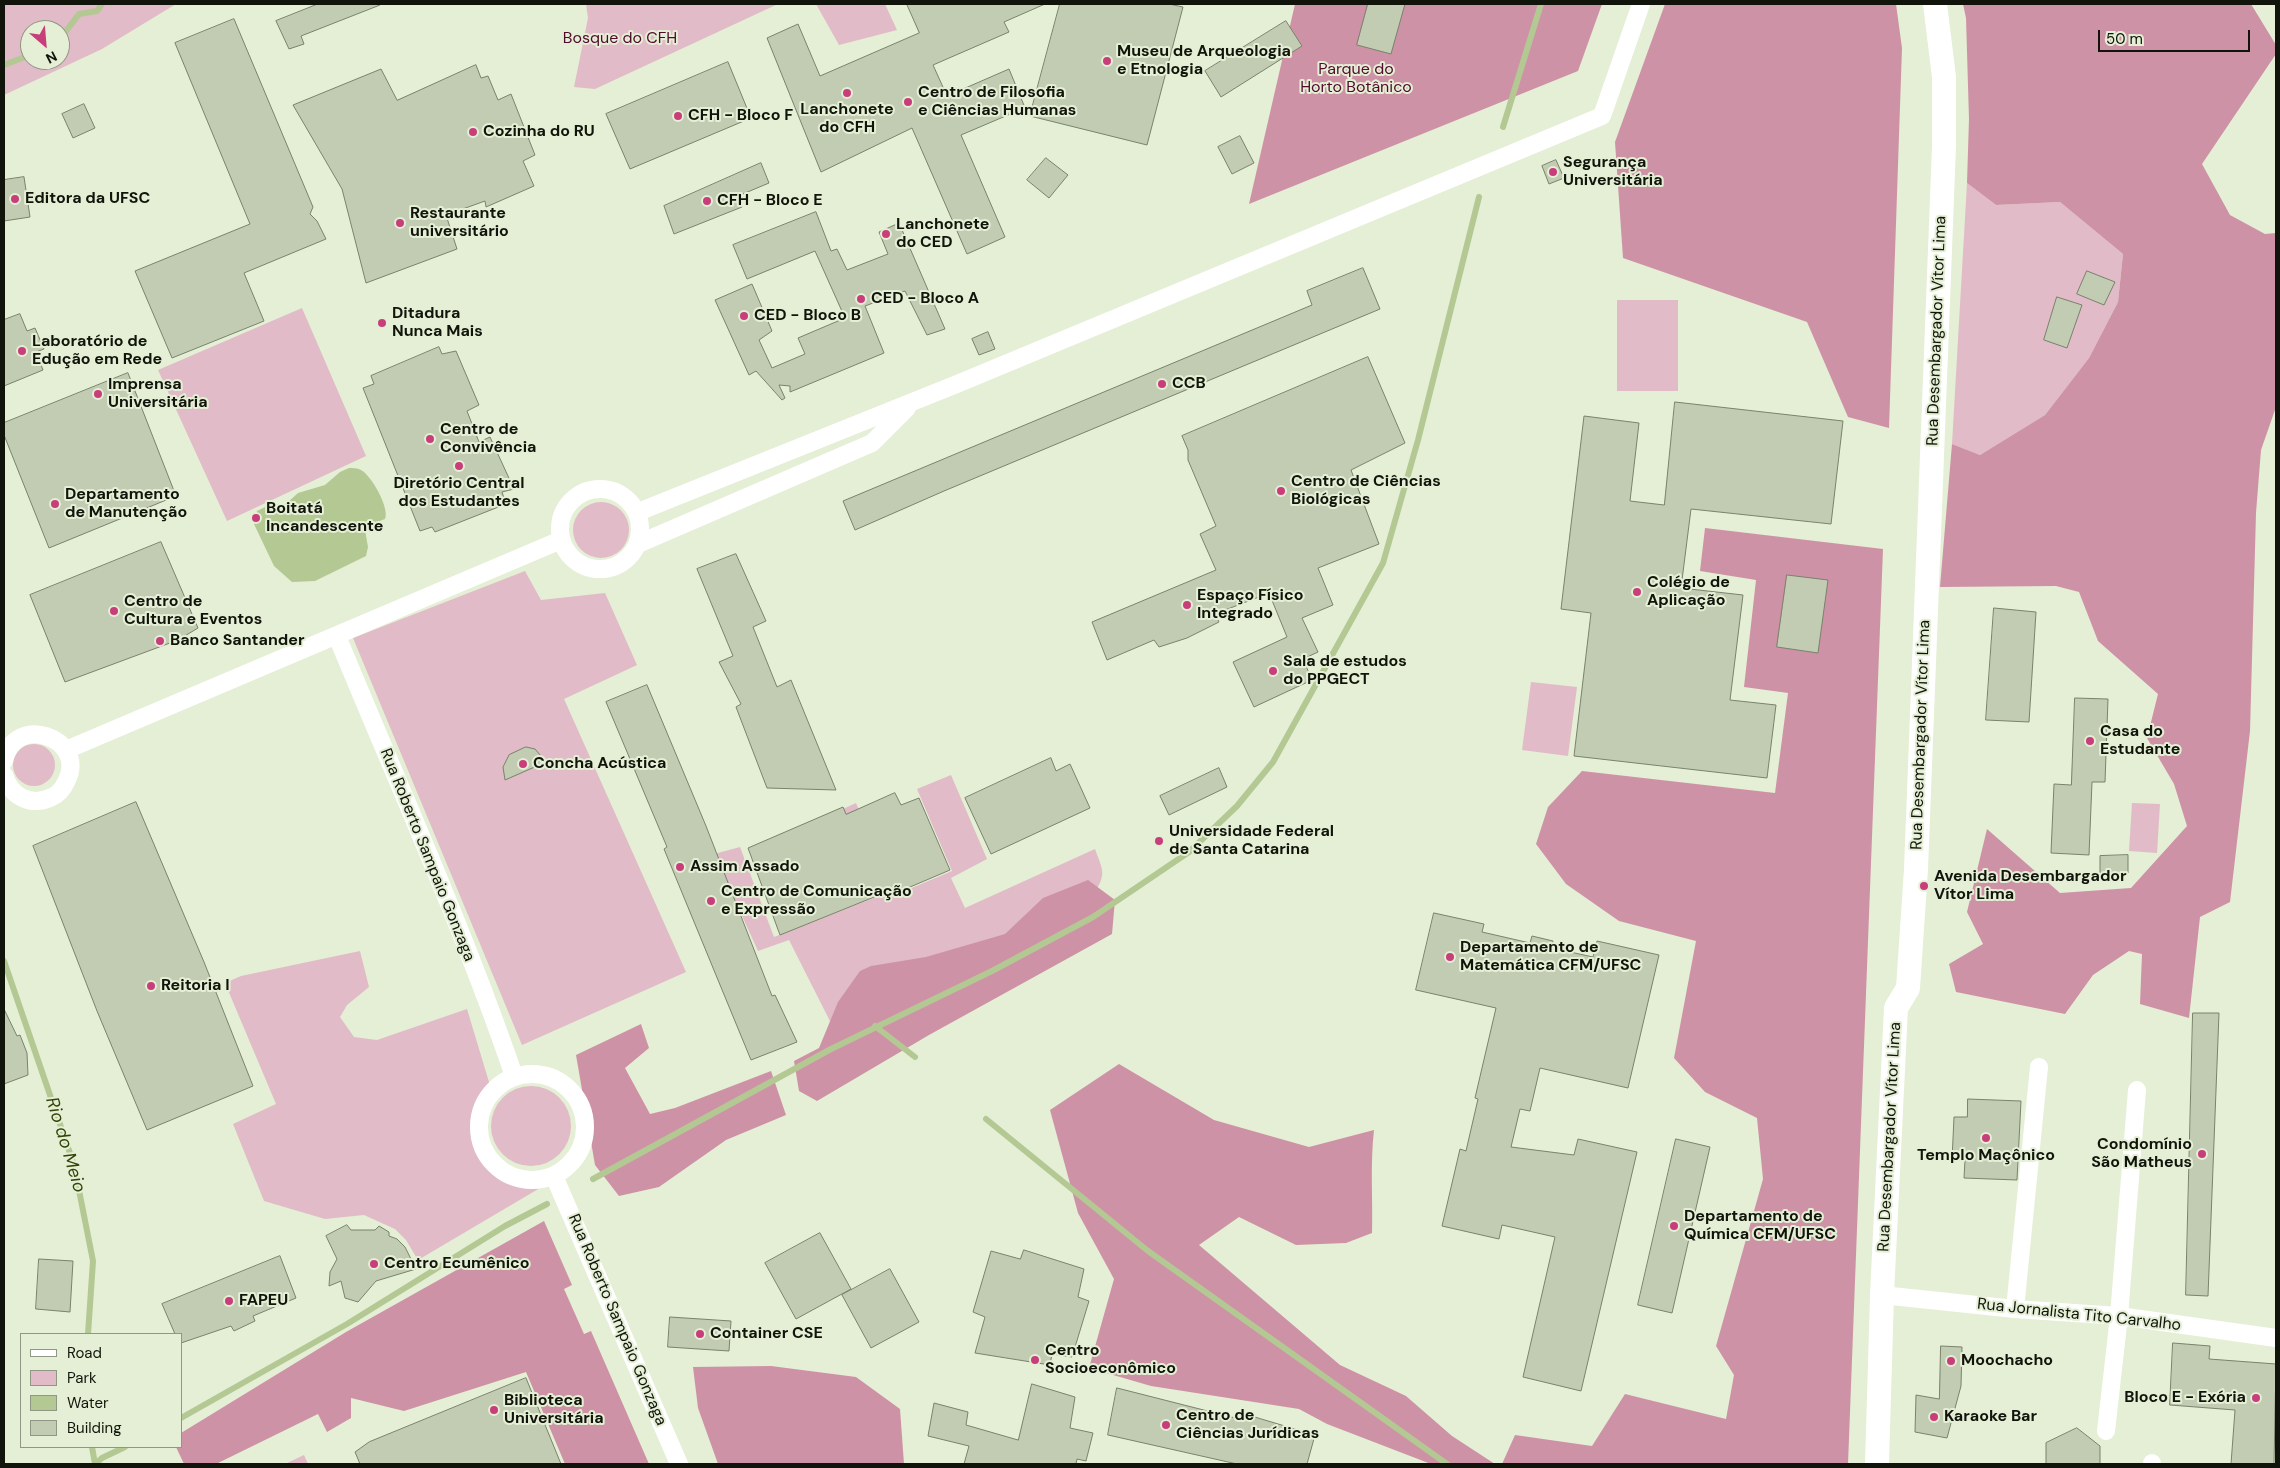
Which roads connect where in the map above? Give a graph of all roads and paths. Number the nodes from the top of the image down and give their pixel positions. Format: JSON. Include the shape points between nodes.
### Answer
{"nodes":[{"id":1,"x":1641,"y":4,"type":"edge"},
{"id":2,"x":1935,"y":4,"type":"edge"},
{"id":3,"x":912,"y":403,"type":"junction"},
{"id":4,"x":638,"y":512,"type":"junction"},
{"id":5,"x":562,"y":540,"type":"junction"},
{"id":6,"x":638,"y":544,"type":"junction"},
{"id":7,"x":336,"y":636,"type":"junction"},
{"id":8,"x":66,"y":750,"type":"junction"},
{"id":9,"x":4,"y":761,"type":"edge"},
{"id":10,"x":4,"y":776,"type":"edge"},
{"id":11,"x":2039,"y":1067,"type":"dead end"},
{"id":12,"x":514,"y":1076,"type":"junction"},
{"id":13,"x":2137,"y":1090,"type":"dead end"},
{"id":14,"x":554,"y":1176,"type":"junction"},
{"id":15,"x":1882,"y":1295,"type":"junction"},
{"id":16,"x":2015,"y":1309,"type":"junction"},
{"id":17,"x":2119,"y":1316,"type":"junction"},
{"id":18,"x":2276,"y":1338,"type":"edge"},
{"id":19,"x":2106,"y":1431,"type":"dead end"},
{"id":20,"x":679,"y":1464,"type":"edge"},
{"id":21,"x":1877,"y":1464,"type":"edge"}],
"edges":[{"from":1,"to":3,"type":"street","via":[[1602,116]]},
{"from":2,"to":15,"type":"main road","name":"Rua Desembargador Vítor Lima","via":[[1944,77],[1944,146],[1916,869],[1908,988],[1896,1008]]},
{"from":3,"to":4,"type":"street"},
{"from":3,"to":6,"type":"street","via":[[872,443]]},
{"from":4,"to":5,"type":"street","via":[[631,502],[612,490],[588,490],[577,496],[562,516]]},
{"from":4,"to":6,"type":"street","via":[[641,528]]},
{"from":5,"to":6,"type":"street","via":[[568,553],[578,562],[590,568],[604,569],[618,566]]},
{"from":5,"to":7,"type":"street"},
{"from":7,"to":8,"type":"street"},
{"from":7,"to":12,"type":"street","name":"Rua Roberto Sampaio Gonzaga","via":[[446,897]]},
{"from":8,"to":9,"type":"street","via":[[50,737],[29,734],[11,746]]},
{"from":8,"to":10,"type":"street","via":[[70,776],[55,796],[43,801],[30,801],[9,788]]},
{"from":11,"to":16,"type":"street"},
{"from":12,"to":14,"type":"street","via":[[544,1075],[559,1081],[572,1091],[581,1105],[585,1130],[578,1154]]},
{"from":12,"to":14,"type":"street","via":[[492,1092],[481,1112],[479,1135],[487,1156],[500,1170],[517,1178],[536,1180]]},
{"from":13,"to":17,"type":"street"},
{"from":14,"to":20,"type":"street","name":"Rua Roberto Sampaio Gonzaga"},
{"from":15,"to":16,"type":"street","name":"Rua Jornalista Tito Carvalho"},
{"from":15,"to":21,"type":"main road","name":"Rua Desembargador Vítor Lima"},
{"from":16,"to":17,"type":"street","name":"Rua Jornalista Tito Carvalho"},
{"from":17,"to":18,"type":"street","name":"Rua Jornalista Tito Carvalho"},
{"from":17,"to":19,"type":"street"}]}
